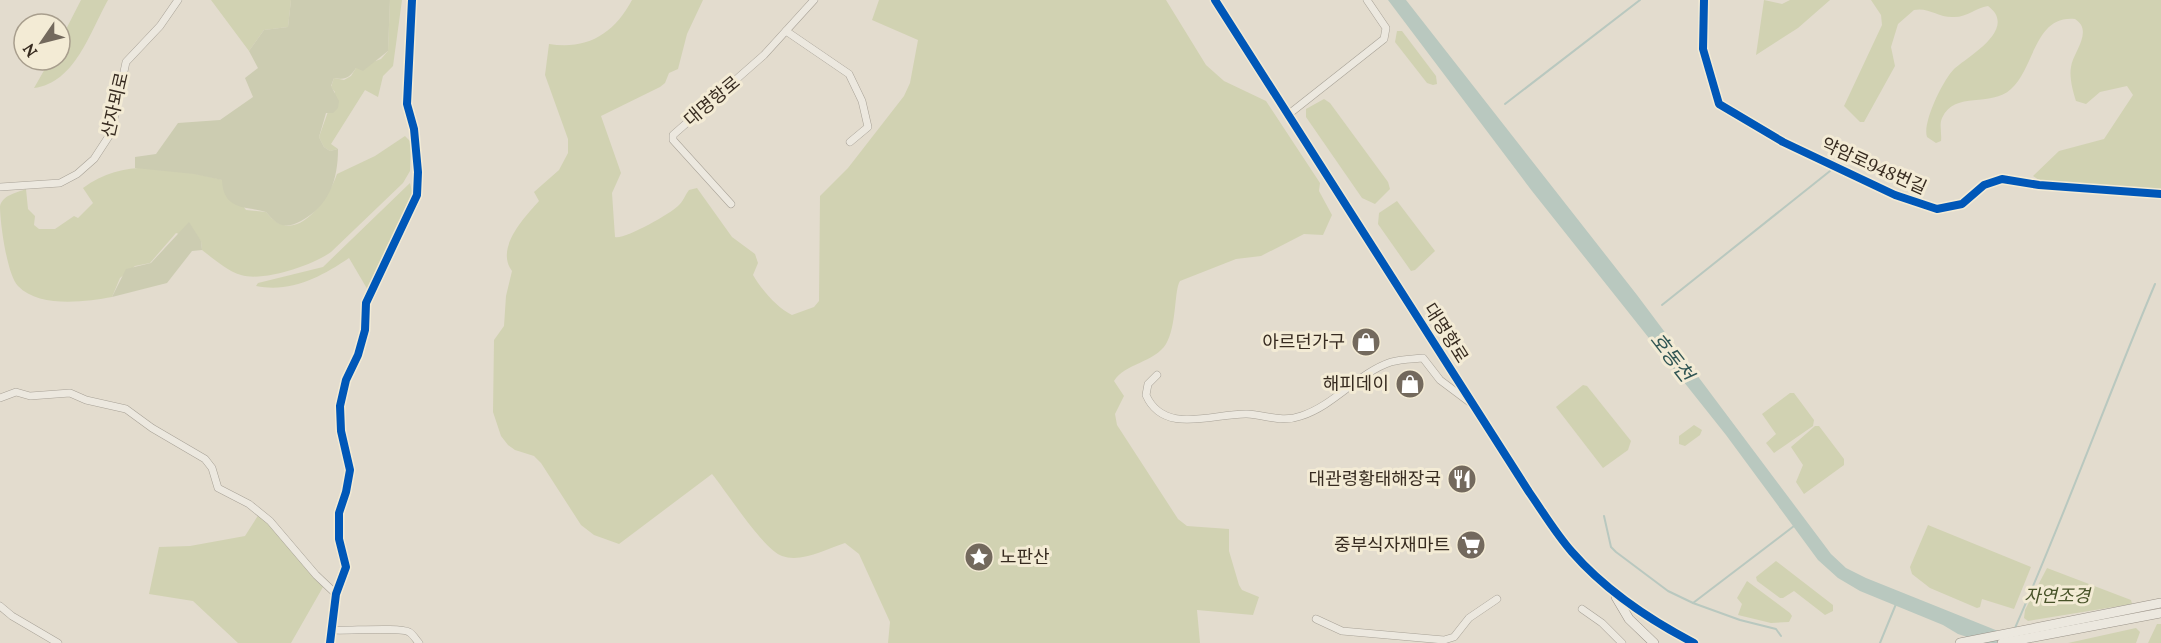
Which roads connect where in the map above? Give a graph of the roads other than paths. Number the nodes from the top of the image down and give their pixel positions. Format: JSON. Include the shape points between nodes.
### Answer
{"nodes":[{"id":1,"x":178,"y":0,"type":"edge"},
{"id":2,"x":412,"y":0,"type":"edge"},
{"id":3,"x":814,"y":0,"type":"edge"},
{"id":4,"x":1215,"y":0,"type":"edge"},
{"id":5,"x":1367,"y":0,"type":"edge"},
{"id":6,"x":1704,"y":0,"type":"edge"},
{"id":7,"x":786,"y":31,"type":"junction"},
{"id":8,"x":1289,"y":114,"type":"junction"},
{"id":9,"x":850,"y":142,"type":"dead end"},
{"id":10,"x":0,"y":186,"type":"edge"},
{"id":11,"x":2161,"y":194,"type":"edge"},
{"id":12,"x":731,"y":204,"type":"dead end"},
{"id":13,"x":1157,"y":375,"type":"dead end"},
{"id":14,"x":0,"y":398,"type":"edge"},
{"id":15,"x":1474,"y":406,"type":"junction"},
{"id":16,"x":336,"y":594,"type":"junction"},
{"id":17,"x":1615,"y":595,"type":"junction"},
{"id":18,"x":1497,"y":599,"type":"dead end"},
{"id":19,"x":2161,"y":603,"type":"edge"},
{"id":20,"x":0,"y":606,"type":"edge"},
{"id":21,"x":1582,"y":609,"type":"dead end"},
{"id":22,"x":2161,"y":613,"type":"edge"},
{"id":23,"x":1316,"y":619,"type":"dead end"},
{"id":24,"x":333,"y":630,"type":"junction"},
{"id":25,"x":58,"y":643,"type":"edge"},
{"id":26,"x":330,"y":643,"type":"edge"},
{"id":27,"x":419,"y":643,"type":"edge"},
{"id":28,"x":1622,"y":643,"type":"edge"},
{"id":29,"x":1654,"y":643,"type":"edge"},
{"id":30,"x":1694,"y":643,"type":"edge"},
{"id":31,"x":1960,"y":643,"type":"edge"},
{"id":32,"x":2002,"y":643,"type":"edge"}],
"edges":[{"from":1,"to":10,"type":"street","name":"산자뫼로","via":[[126,62],[111,133],[94,159],[60,183]]},
{"from":2,"to":16,"type":"street","via":[[407,104],[414,129],[417,195],[366,303],[360,347],[342,397],[341,431],[350,470],[339,513],[339,539],[346,567]]},
{"from":3,"to":7,"type":"street","name":"대명항로"},
{"from":4,"to":8,"type":"main road","name":"대명항로"},
{"from":5,"to":8,"type":"street","via":[[1386,28],[1384,39]]},
{"from":6,"to":11,"type":"street","name":"약암로948번길","via":[[1703,49],[1719,104],[1783,142],[1895,195],[1948,209],[1968,200],[1989,182],[2002,179]]},
{"from":7,"to":9,"type":"street","via":[[845,70],[857,86],[868,127]]},
{"from":7,"to":12,"type":"street","name":"대명항로","via":[[747,71],[672,135]]},
{"from":8,"to":15,"type":"main road","name":"대명항로"},
{"from":13,"to":15,"type":"street","name":"대명항로","via":[[1148,384],[1146,395],[1154,408],[1169,417],[1205,419],[1246,414],[1288,420],[1314,411],[1383,366],[1423,358],[1447,387]]},
{"from":14,"to":16,"type":"street","via":[[16,392],[30,396],[70,393],[126,409],[205,459],[218,488],[249,504],[270,521]]},
{"from":15,"to":17,"type":"main road","name":"대명항로","via":[[1528,492],[1572,552]]},
{"from":16,"to":24,"type":"street"},
{"from":17,"to":29,"type":"main road","via":[[1629,619]]},
{"from":17,"to":30,"type":"main road","name":"대명항로"},
{"from":18,"to":23,"type":"street","via":[[1469,618],[1454,637],[1444,640],[1342,631]]},
{"from":19,"to":31,"type":"main road"},
{"from":20,"to":25,"type":"street"},
{"from":21,"to":28,"type":"street"},
{"from":22,"to":32,"type":"main road"},
{"from":24,"to":26,"type":"street"},
{"from":24,"to":27,"type":"street","via":[[398,630],[409,632]]}]}
